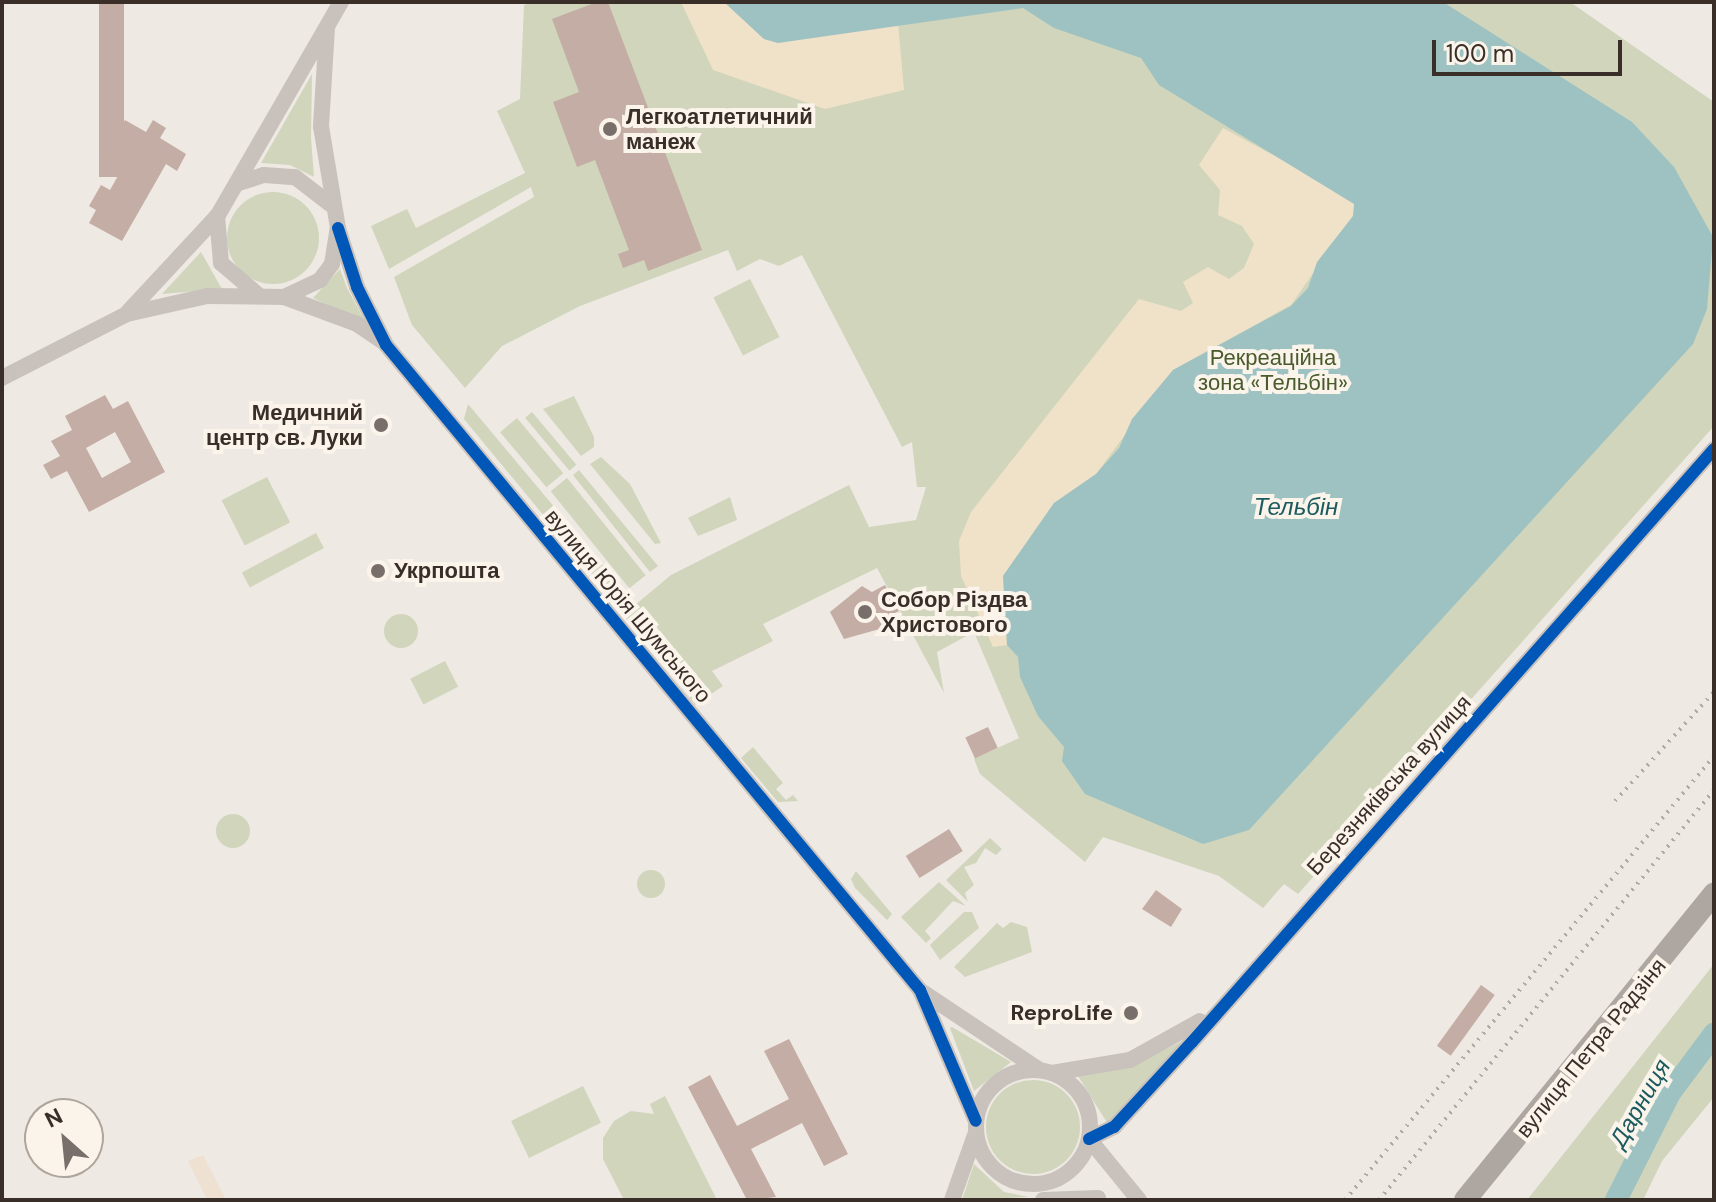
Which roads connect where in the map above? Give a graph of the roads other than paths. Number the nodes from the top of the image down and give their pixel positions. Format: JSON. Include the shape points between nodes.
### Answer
{"nodes":[{"id":1,"x":341,"y":2,"type":"edge"},
{"id":2,"x":327,"y":29,"type":"junction"},
{"id":3,"x":239,"y":183,"type":"junction"},
{"id":4,"x":331,"y":206,"type":"junction"},
{"id":5,"x":218,"y":215,"type":"junction"},
{"id":6,"x":338,"y":228,"type":"junction"},
{"id":7,"x":262,"y":296,"type":"junction"},
{"id":8,"x":284,"y":297,"type":"junction"},
{"id":9,"x":127,"y":314,"type":"junction"},
{"id":10,"x":386,"y":345,"type":"junction"},
{"id":11,"x":2,"y":378,"type":"edge"},
{"id":12,"x":1714,"y":449,"type":"edge"},
{"id":13,"x":1714,"y":894,"type":"edge"},
{"id":14,"x":920,"y":990,"type":"junction"},
{"id":15,"x":1214,"y":1011,"type":"junction"},
{"id":16,"x":1046,"y":1072,"type":"junction"},
{"id":17,"x":976,"y":1127,"type":"junction"},
{"id":18,"x":1114,"y":1127,"type":"junction"},
{"id":19,"x":1089,"y":1139,"type":"junction"},
{"id":20,"x":1054,"y":1180,"type":"junction"},
{"id":21,"x":1121,"y":1182,"type":"junction"},
{"id":22,"x":1100,"y":1199,"type":"edge"},
{"id":23,"x":952,"y":1200,"type":"edge"},
{"id":24,"x":1034,"y":1200,"type":"edge"},
{"id":25,"x":1043,"y":1200,"type":"edge"},
{"id":26,"x":1139,"y":1200,"type":"edge"},
{"id":27,"x":1465,"y":1200,"type":"edge"}],
"edges":[{"from":1,"to":2,"type":"street"},
{"from":2,"to":3,"type":"street"},
{"from":2,"to":4,"type":"street","via":[[321,126]]},
{"from":3,"to":4,"type":"street","via":[[295,177]]},
{"from":3,"to":5,"type":"street"},
{"from":4,"to":6,"type":"street"},
{"from":5,"to":7,"type":"street","via":[[221,263],[245,289]]},
{"from":5,"to":9,"type":"street"},
{"from":6,"to":8,"type":"street","via":[[332,264],[320,280]]},
{"from":6,"to":10,"type":"street","name":"вулиця Юрія Шумського","via":[[357,287]]},
{"from":7,"to":8,"type":"street"},
{"from":7,"to":9,"type":"street","via":[[207,296]]},
{"from":8,"to":10,"type":"street","name":"вулиця Юрія Шумського","via":[[357,324]]},
{"from":9,"to":11,"type":"street"},
{"from":10,"to":14,"type":"street","name":"вулиця Юрія Шумського"},
{"from":12,"to":15,"type":"street","name":"Березняківська вулиця"},
{"from":13,"to":27,"type":"main road","name":"вулиця Петра Радзіня"},
{"from":14,"to":16,"type":"street","name":"вулиця Юрія Шумського"},
{"from":14,"to":17,"type":"street","name":"вулиця Юрія Шумського"},
{"from":15,"to":16,"type":"street","name":"Березняківська вулиця","via":[[1177,1038],[1130,1060]]},
{"from":15,"to":18,"type":"street","name":"Березняківська вулиця"},
{"from":16,"to":17,"type":"street","via":[[997,1082]]},
{"from":16,"to":19,"type":"street","via":[[1082,1097]]},
{"from":17,"to":20,"type":"street","via":[[982,1155],[1001,1175],[1027,1184]]},
{"from":17,"to":23,"type":"street"},
{"from":18,"to":19,"type":"street","name":"Березняківська вулиця"},
{"from":18,"to":21,"type":"street","via":[[1110,1150]]},
{"from":19,"to":20,"type":"street","via":[[1077,1164]]},
{"from":19,"to":21,"type":"street"},
{"from":20,"to":22,"type":"street"},
{"from":20,"to":24,"type":"street"},
{"from":21,"to":26,"type":"street"},
{"from":22,"to":25,"type":"street"}]}
